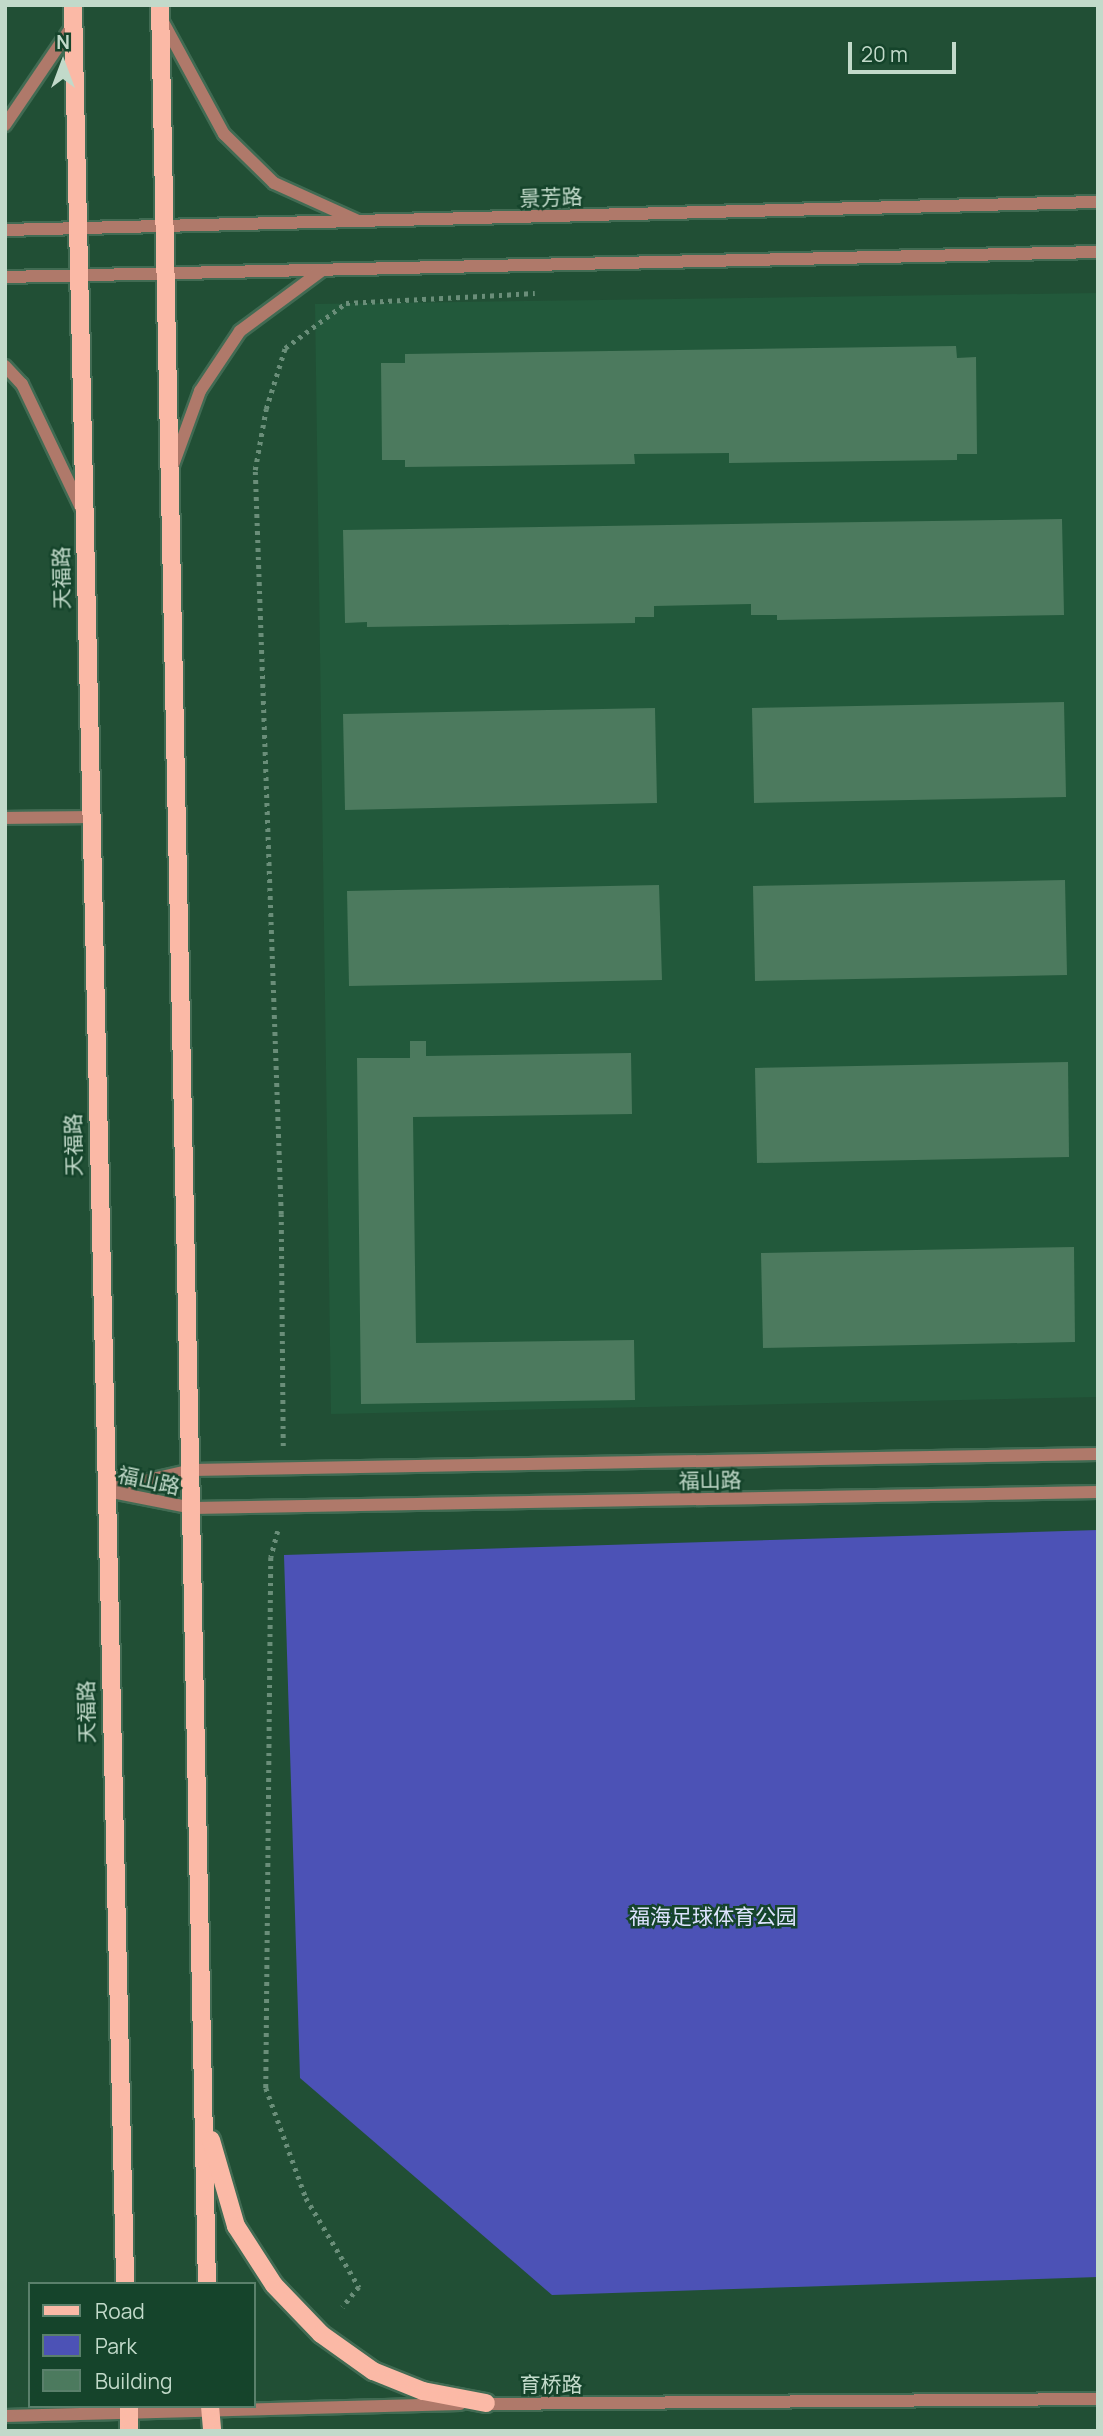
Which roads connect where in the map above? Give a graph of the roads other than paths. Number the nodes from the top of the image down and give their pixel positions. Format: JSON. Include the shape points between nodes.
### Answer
{"nodes":[{"id":1,"x":73,"y":5,"type":"edge"},
{"id":2,"x":160,"y":11,"type":"edge"},
{"id":3,"x":73,"y":25,"type":"junction"},
{"id":4,"x":5,"y":125,"type":"edge"},
{"id":5,"x":1098,"y":202,"type":"edge"},
{"id":6,"x":359,"y":222,"type":"junction"},
{"id":7,"x":165,"y":227,"type":"junction"},
{"id":8,"x":77,"y":228,"type":"junction"},
{"id":9,"x":5,"y":230,"type":"edge"},
{"id":10,"x":1098,"y":252,"type":"edge"},
{"id":11,"x":322,"y":271,"type":"junction"},
{"id":12,"x":166,"y":275,"type":"junction"},
{"id":13,"x":77,"y":276,"type":"junction"},
{"id":14,"x":5,"y":277,"type":"edge"},
{"id":15,"x":5,"y":366,"type":"edge"},
{"id":16,"x":170,"y":475,"type":"junction"},
{"id":17,"x":82,"y":511,"type":"junction"},
{"id":18,"x":89,"y":817,"type":"junction"},
{"id":19,"x":5,"y":818,"type":"edge"},
{"id":20,"x":1098,"y":1454,"type":"edge"},
{"id":21,"x":192,"y":1470,"type":"junction"},
{"id":22,"x":104,"y":1490,"type":"junction"},
{"id":23,"x":1098,"y":1492,"type":"edge"},
{"id":24,"x":193,"y":1508,"type":"junction"},
{"id":25,"x":202,"y":2101,"type":"junction"},
{"id":26,"x":125,"y":2282,"type":"edge"},
{"id":27,"x":207,"y":2282,"type":"edge"},
{"id":28,"x":1098,"y":2399,"type":"edge"},
{"id":29,"x":485,"y":2403,"type":"junction"},
{"id":30,"x":256,"y":2407,"type":"edge"},
{"id":31,"x":210,"y":2408,"type":"edge"},
{"id":32,"x":129,"y":2409,"type":"edge"},
{"id":33,"x":5,"y":2416,"type":"edge"},
{"id":34,"x":129,"y":2431,"type":"edge"},
{"id":35,"x":212,"y":2431,"type":"edge"}],
"edges":[{"from":1,"to":3,"type":"main road","name":"天福路"},
{"from":2,"to":6,"type":"street","via":[[224,134],[274,183]]},
{"from":2,"to":7,"type":"main road"},
{"from":3,"to":4,"type":"street"},
{"from":3,"to":8,"type":"main road","name":"天福路"},
{"from":5,"to":6,"type":"street","name":"景芳路"},
{"from":6,"to":7,"type":"street","name":"景芳路"},
{"from":7,"to":8,"type":"street","name":"景芳路"},
{"from":7,"to":12,"type":"main road"},
{"from":8,"to":9,"type":"street","name":"景芳路"},
{"from":8,"to":13,"type":"main road","name":"天福路"},
{"from":10,"to":11,"type":"street"},
{"from":11,"to":12,"type":"street"},
{"from":11,"to":16,"type":"street","via":[[240,331],[200,391]]},
{"from":12,"to":13,"type":"street"},
{"from":12,"to":16,"type":"main road"},
{"from":13,"to":14,"type":"street"},
{"from":13,"to":17,"type":"main road","name":"天福路"},
{"from":15,"to":17,"type":"street","via":[[22,384]]},
{"from":16,"to":21,"type":"main road"},
{"from":17,"to":18,"type":"main road","name":"天福路"},
{"from":18,"to":19,"type":"street"},
{"from":18,"to":22,"type":"main road","name":"天福路"},
{"from":20,"to":21,"type":"street","name":"福山路"},
{"from":21,"to":22,"type":"street","name":"福山路"},
{"from":21,"to":24,"type":"main road"},
{"from":22,"to":24,"type":"street","name":"福山路"},
{"from":22,"to":26,"type":"main road","name":"天福路"},
{"from":23,"to":24,"type":"street","name":"福山路"},
{"from":24,"to":25,"type":"main road"},
{"from":25,"to":27,"type":"main road"},
{"from":25,"to":29,"type":"main road","via":[[236,2226],[274,2285],[321,2334],[373,2371],[423,2391]]},
{"from":28,"to":29,"type":"street","name":"育桥路"},
{"from":29,"to":30,"type":"street","name":"育桥路"},
{"from":31,"to":32,"type":"street","name":"育桥路"},
{"from":31,"to":35,"type":"main road"},
{"from":32,"to":33,"type":"street","name":"育桥路"},
{"from":32,"to":34,"type":"main road"}]}
